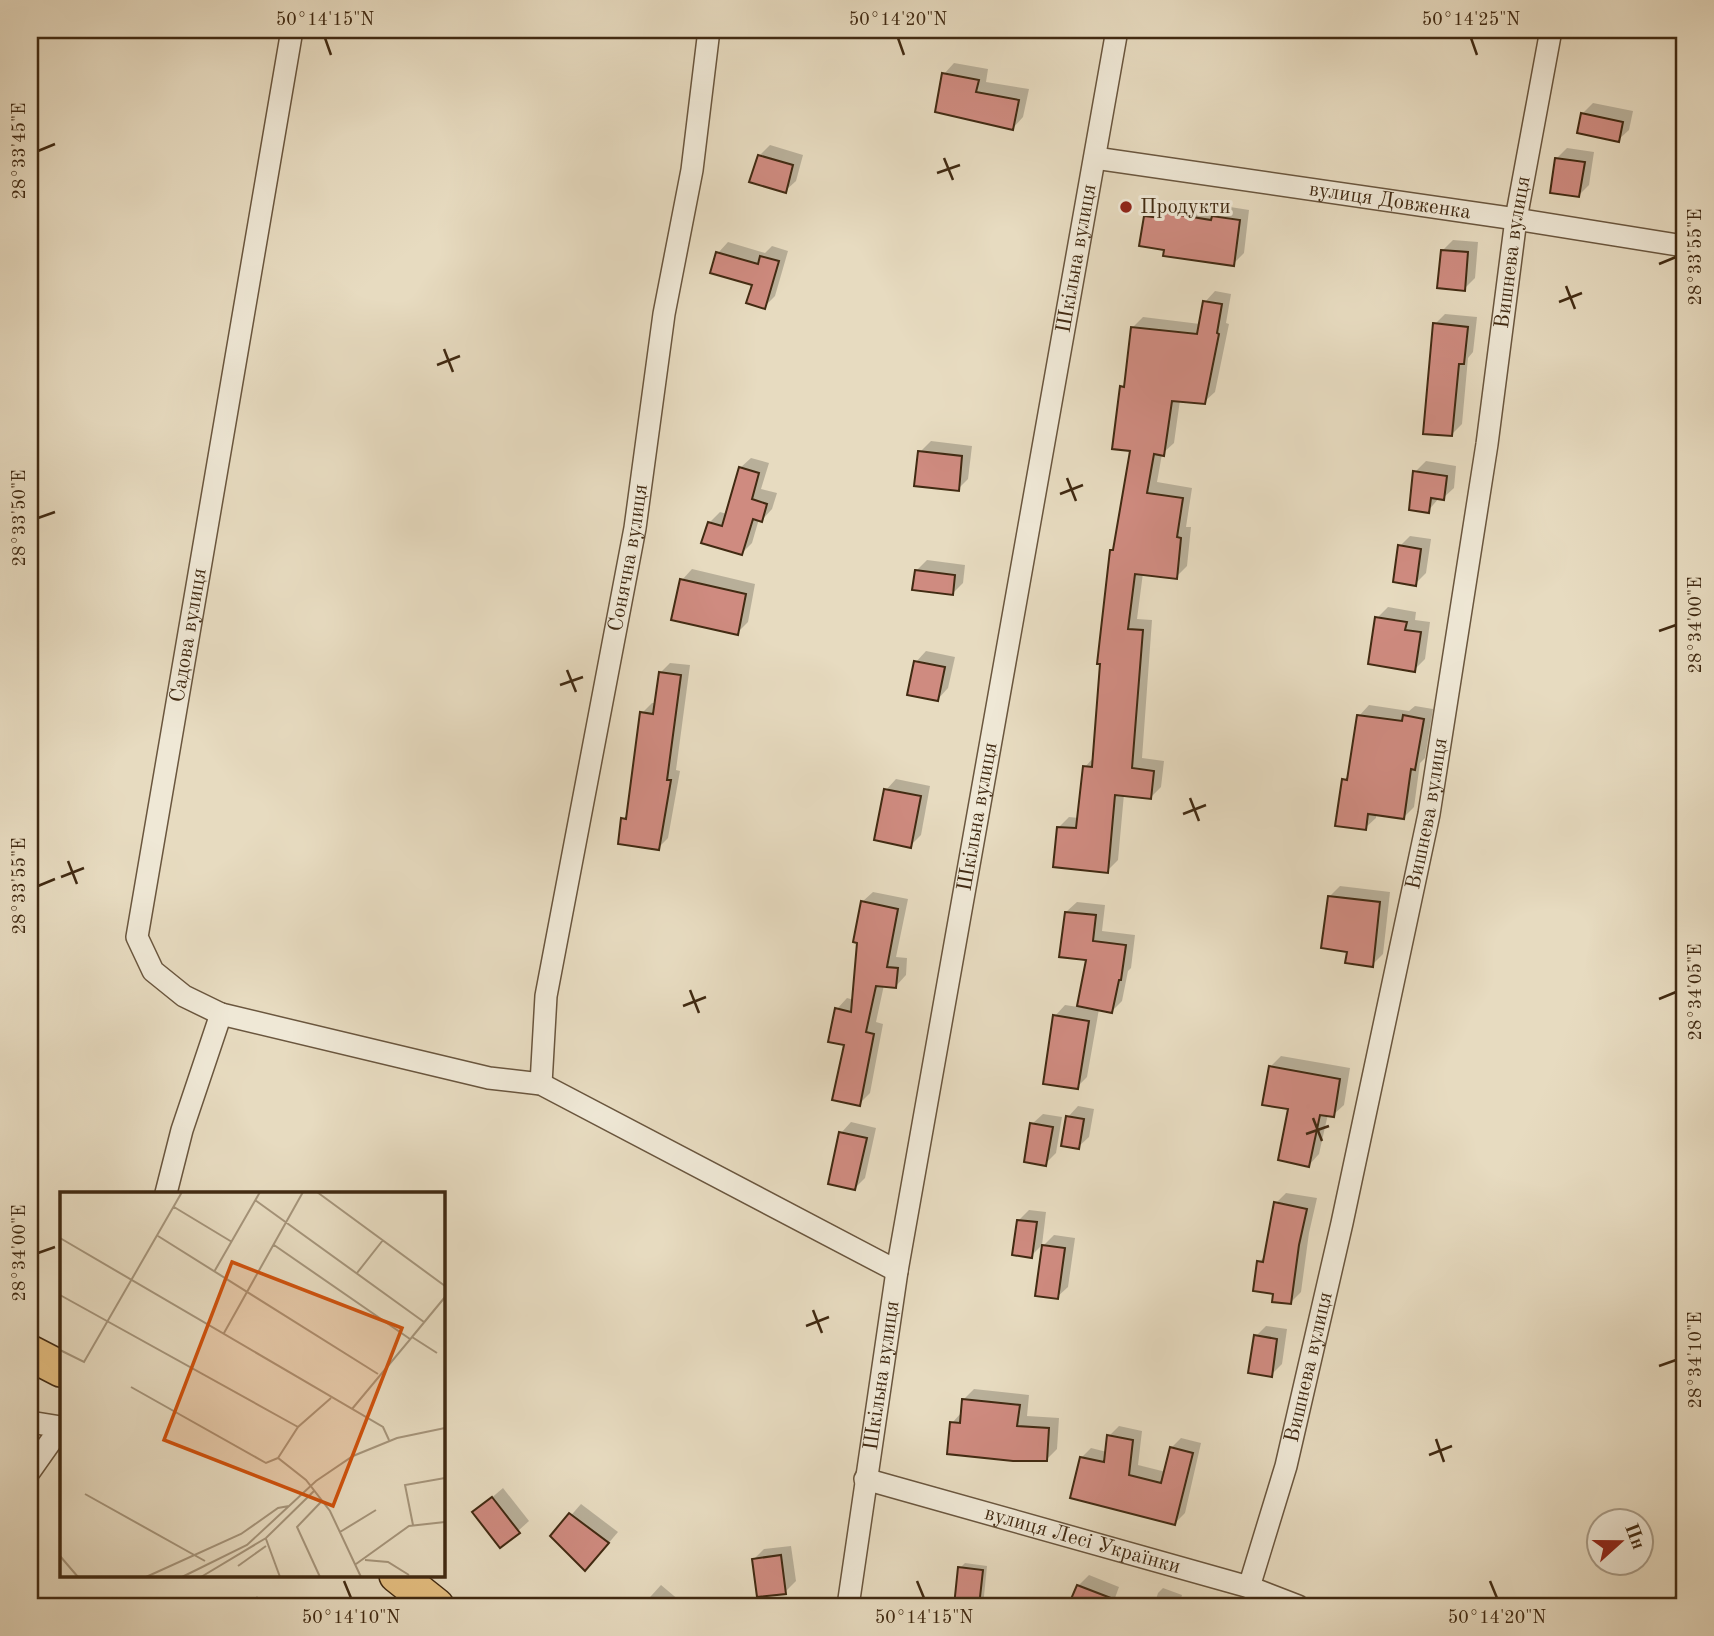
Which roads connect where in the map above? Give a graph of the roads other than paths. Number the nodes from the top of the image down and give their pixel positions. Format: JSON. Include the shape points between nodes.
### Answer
{"nodes":[{"id":1,"x":292,"y":30,"type":"edge"},
{"id":2,"x":709,"y":30,"type":"edge"},
{"id":3,"x":1117,"y":30,"type":"edge"},
{"id":4,"x":1551,"y":30,"type":"edge"},
{"id":5,"x":1094,"y":158,"type":"junction"},
{"id":6,"x":1516,"y":219,"type":"junction"},
{"id":7,"x":1684,"y":246,"type":"edge"},
{"id":8,"x":221,"y":1014,"type":"junction"},
{"id":9,"x":541,"y":1084,"type":"junction"},
{"id":10,"x":166,"y":1192,"type":"edge"},
{"id":11,"x":897,"y":1271,"type":"junction"},
{"id":12,"x":30,"y":1353,"type":"edge"},
{"id":13,"x":60,"y":1368,"type":"edge"},
{"id":14,"x":30,"y":1422,"type":"edge"},
{"id":15,"x":60,"y":1427,"type":"edge"},
{"id":16,"x":60,"y":1428,"type":"edge"},
{"id":17,"x":30,"y":1471,"type":"edge"},
{"id":18,"x":865,"y":1479,"type":"junction"},
{"id":19,"x":398,"y":1576,"type":"edge"},
{"id":20,"x":1249,"y":1587,"type":"junction"},
{"id":21,"x":436,"y":1606,"type":"edge"},
{"id":22,"x":848,"y":1606,"type":"edge"},
{"id":23,"x":1298,"y":1606,"type":"edge"}],
"edges":[{"from":1,"to":8,"type":"street","name":"Садова вулиця","via":[[137,936],[153,971],[184,996]]},
{"from":2,"to":9,"type":"street","name":"Сонячна вулиця","via":[[692,170],[664,314],[635,528],[546,996]]},
{"from":3,"to":5,"type":"street","name":"Шкільна вулиця"},
{"from":4,"to":6,"type":"street","name":"Вишнева вулиця"},
{"from":5,"to":6,"type":"street","name":"вулиця Довженка"},
{"from":5,"to":11,"type":"street","name":"Шкільна вулиця"},
{"from":6,"to":7,"type":"street","name":"вулиця Довженка"},
{"from":6,"to":20,"type":"street","name":"Вишнева вулиця","via":[[1487,444],[1429,814],[1286,1466]]},
{"from":8,"to":9,"type":"street","name":"Садова вулиця","via":[[489,1078]]},
{"from":8,"to":10,"type":"street"},
{"from":9,"to":11,"type":"street"},
{"from":11,"to":18,"type":"street","name":"Шкільна вулиця"},
{"from":12,"to":13,"type":"main road"},
{"from":14,"to":15,"type":"street"},
{"from":16,"to":17,"type":"street"},
{"from":18,"to":20,"type":"street","name":"вулиця Лесі Українки"},
{"from":18,"to":22,"type":"street","name":"Шкільна вулиця"},
{"from":19,"to":21,"type":"main road"},
{"from":20,"to":23,"type":"street","name":"вулиця Лесі Українки"}]}
